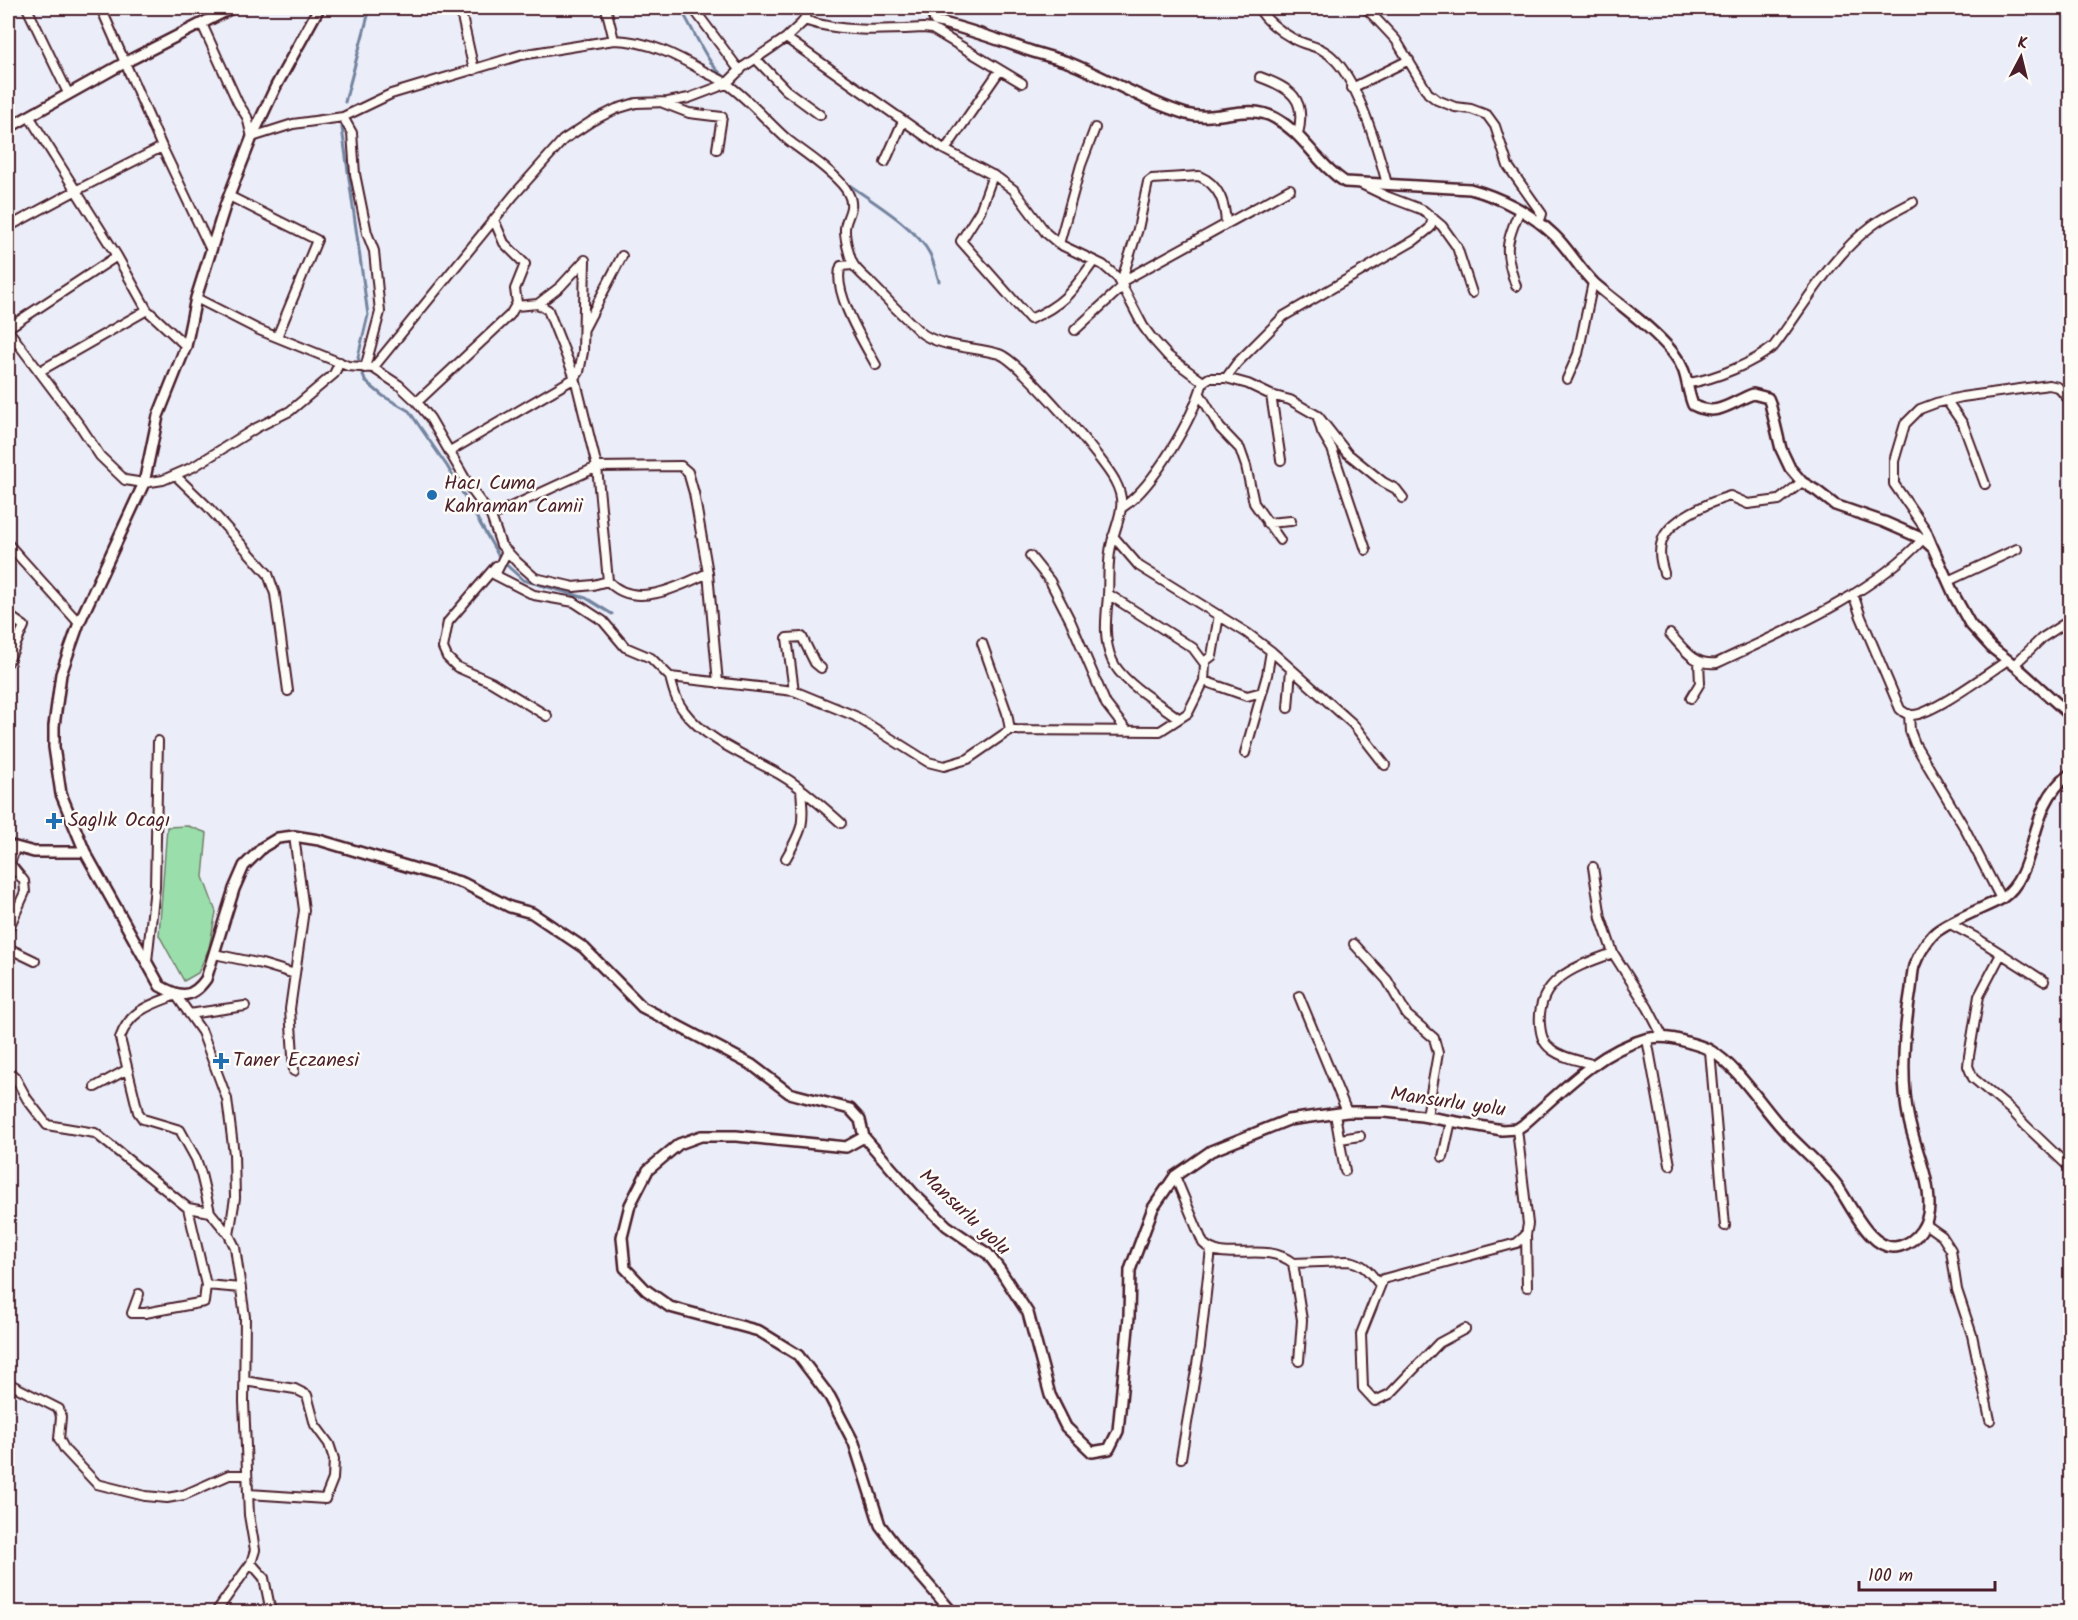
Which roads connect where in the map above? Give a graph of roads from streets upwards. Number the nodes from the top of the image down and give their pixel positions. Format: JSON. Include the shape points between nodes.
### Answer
{"nodes":[{"id":1,"x":27,"y":8,"type":"edge"},
{"id":2,"x":101,"y":8,"type":"edge"},
{"id":3,"x":232,"y":8,"type":"edge"},
{"id":4,"x":319,"y":8,"type":"edge"},
{"id":5,"x":460,"y":8,"type":"edge"},
{"id":6,"x":606,"y":8,"type":"edge"},
{"id":7,"x":693,"y":8,"type":"edge"},
{"id":8,"x":810,"y":8,"type":"edge"},
{"id":9,"x":931,"y":8,"type":"edge"},
{"id":10,"x":1259,"y":8,"type":"edge"},
{"id":11,"x":1366,"y":8,"type":"edge"},
{"id":12,"x":221,"y":10,"type":"edge"},
{"id":13,"x":804,"y":20,"type":"junction"},
{"id":14,"x":202,"y":24,"type":"junction"},
{"id":15,"x":934,"y":25,"type":"junction"},
{"id":16,"x":786,"y":38,"type":"junction"},
{"id":17,"x":614,"y":40,"type":"junction"},
{"id":18,"x":756,"y":58,"type":"junction"},
{"id":19,"x":1409,"y":60,"type":"junction"},
{"id":20,"x":126,"y":62,"type":"junction"},
{"id":21,"x":474,"y":70,"type":"junction"},
{"id":22,"x":1000,"y":70,"type":"junction"},
{"id":23,"x":740,"y":71,"type":"junction"},
{"id":24,"x":1260,"y":77,"type":"dead end"},
{"id":25,"x":1022,"y":83,"type":"dead end"},
{"id":26,"x":726,"y":84,"type":"junction"},
{"id":27,"x":1352,"y":88,"type":"junction"},
{"id":28,"x":68,"y":93,"type":"junction"},
{"id":29,"x":662,"y":102,"type":"junction"},
{"id":30,"x":820,"y":115,"type":"dead end"},
{"id":31,"x":29,"y":116,"type":"junction"},
{"id":32,"x":343,"y":117,"type":"junction"},
{"id":33,"x":903,"y":121,"type":"junction"},
{"id":34,"x":8,"y":125,"type":"edge"},
{"id":35,"x":1095,"y":128,"type":"dead end"},
{"id":36,"x":1298,"y":134,"type":"junction"},
{"id":37,"x":252,"y":137,"type":"junction"},
{"id":38,"x":162,"y":147,"type":"junction"},
{"id":39,"x":717,"y":149,"type":"dead end"},
{"id":40,"x":945,"y":150,"type":"junction"},
{"id":41,"x":885,"y":162,"type":"dead end"},
{"id":42,"x":993,"y":175,"type":"junction"},
{"id":43,"x":1361,"y":184,"type":"junction"},
{"id":44,"x":1387,"y":184,"type":"junction"},
{"id":45,"x":1290,"y":189,"type":"dead end"},
{"id":46,"x":75,"y":190,"type":"junction"},
{"id":47,"x":229,"y":196,"type":"junction"},
{"id":48,"x":1912,"y":202,"type":"dead end"},
{"id":49,"x":1520,"y":210,"type":"junction"},
{"id":50,"x":1433,"y":218,"type":"junction"},
{"id":51,"x":494,"y":220,"type":"junction"},
{"id":52,"x":1539,"y":223,"type":"junction"},
{"id":53,"x":1226,"y":224,"type":"junction"},
{"id":54,"x":8,"y":227,"type":"edge"},
{"id":55,"x":1059,"y":244,"type":"junction"},
{"id":56,"x":211,"y":250,"type":"junction"},
{"id":57,"x":117,"y":256,"type":"junction"},
{"id":58,"x":622,"y":256,"type":"dead end"},
{"id":59,"x":1094,"y":261,"type":"junction"},
{"id":60,"x":853,"y":264,"type":"junction"},
{"id":61,"x":1593,"y":282,"type":"junction"},
{"id":62,"x":1122,"y":284,"type":"junction"},
{"id":63,"x":1516,"y":286,"type":"dead end"},
{"id":64,"x":1472,"y":293,"type":"dead end"},
{"id":65,"x":196,"y":298,"type":"junction"},
{"id":66,"x":538,"y":304,"type":"junction"},
{"id":67,"x":516,"y":306,"type":"junction"},
{"id":68,"x":147,"y":310,"type":"junction"},
{"id":69,"x":8,"y":329,"type":"edge"},
{"id":70,"x":584,"y":330,"type":"junction"},
{"id":71,"x":1075,"y":330,"type":"dead end"},
{"id":72,"x":276,"y":337,"type":"junction"},
{"id":73,"x":186,"y":346,"type":"junction"},
{"id":74,"x":340,"y":362,"type":"junction"},
{"id":75,"x":876,"y":365,"type":"dead end"},
{"id":76,"x":369,"y":368,"type":"junction"},
{"id":77,"x":40,"y":371,"type":"junction"},
{"id":78,"x":574,"y":378,"type":"junction"},
{"id":79,"x":1226,"y":378,"type":"junction"},
{"id":80,"x":1567,"y":379,"type":"dead end"},
{"id":81,"x":1203,"y":381,"type":"junction"},
{"id":82,"x":1689,"y":383,"type":"junction"},
{"id":83,"x":1200,"y":394,"type":"junction"},
{"id":84,"x":1270,"y":395,"type":"junction"},
{"id":85,"x":1947,"y":401,"type":"junction"},
{"id":86,"x":2070,"y":401,"type":"edge"},
{"id":87,"x":417,"y":402,"type":"junction"},
{"id":88,"x":1318,"y":417,"type":"junction"},
{"id":89,"x":450,"y":451,"type":"junction"},
{"id":90,"x":1281,"y":460,"type":"dead end"},
{"id":91,"x":597,"y":467,"type":"junction"},
{"id":92,"x":175,"y":475,"type":"junction"},
{"id":93,"x":1802,"y":482,"type":"junction"},
{"id":94,"x":144,"y":483,"type":"junction"},
{"id":95,"x":1985,"y":484,"type":"dead end"},
{"id":96,"x":1403,"y":498,"type":"dead end"},
{"id":97,"x":1123,"y":507,"type":"junction"},
{"id":98,"x":491,"y":516,"type":"junction"},
{"id":99,"x":1291,"y":521,"type":"dead end"},
{"id":100,"x":1267,"y":523,"type":"junction"},
{"id":101,"x":1113,"y":536,"type":"junction"},
{"id":102,"x":1923,"y":539,"type":"junction"},
{"id":103,"x":1280,"y":540,"type":"dead end"},
{"id":104,"x":8,"y":544,"type":"edge"},
{"id":105,"x":1934,"y":548,"type":"junction"},
{"id":106,"x":2017,"y":549,"type":"dead end"},
{"id":107,"x":1366,"y":550,"type":"dead end"},
{"id":108,"x":507,"y":551,"type":"junction"},
{"id":109,"x":1030,"y":556,"type":"dead end"},
{"id":110,"x":501,"y":560,"type":"junction"},
{"id":111,"x":708,"y":573,"type":"junction"},
{"id":112,"x":1664,"y":573,"type":"dead end"},
{"id":113,"x":608,"y":581,"type":"junction"},
{"id":114,"x":1948,"y":581,"type":"junction"},
{"id":115,"x":1108,"y":594,"type":"junction"},
{"id":116,"x":1853,"y":594,"type":"junction"},
{"id":117,"x":8,"y":615,"type":"edge"},
{"id":118,"x":1219,"y":615,"type":"junction"},
{"id":119,"x":2070,"y":620,"type":"edge"},
{"id":120,"x":79,"y":623,"type":"junction"},
{"id":121,"x":1670,"y":634,"type":"dead end"},
{"id":122,"x":982,"y":643,"type":"dead end"},
{"id":123,"x":1271,"y":651,"type":"junction"},
{"id":124,"x":8,"y":662,"type":"edge"},
{"id":125,"x":1204,"y":662,"type":"junction"},
{"id":126,"x":1699,"y":662,"type":"junction"},
{"id":127,"x":2011,"y":663,"type":"junction"},
{"id":128,"x":821,"y":668,"type":"dead end"},
{"id":129,"x":1291,"y":669,"type":"junction"},
{"id":130,"x":670,"y":677,"type":"junction"},
{"id":131,"x":1204,"y":681,"type":"junction"},
{"id":132,"x":718,"y":683,"type":"junction"},
{"id":133,"x":288,"y":691,"type":"dead end"},
{"id":134,"x":794,"y":691,"type":"junction"},
{"id":135,"x":1262,"y":692,"type":"junction"},
{"id":136,"x":1690,"y":698,"type":"dead end"},
{"id":137,"x":1288,"y":708,"type":"dead end"},
{"id":138,"x":1909,"y":714,"type":"junction"},
{"id":139,"x":2070,"y":715,"type":"edge"},
{"id":140,"x":547,"y":716,"type":"dead end"},
{"id":141,"x":1178,"y":718,"type":"junction"},
{"id":142,"x":1010,"y":730,"type":"junction"},
{"id":143,"x":1127,"y":731,"type":"junction"},
{"id":144,"x":158,"y":741,"type":"dead end"},
{"id":145,"x":1245,"y":753,"type":"dead end"},
{"id":146,"x":1385,"y":765,"type":"dead end"},
{"id":147,"x":2070,"y":774,"type":"edge"},
{"id":148,"x":801,"y":789,"type":"junction"},
{"id":149,"x":841,"y":823,"type":"dead end"},
{"id":150,"x":294,"y":836,"type":"junction"},
{"id":151,"x":11,"y":847,"type":"edge"},
{"id":152,"x":85,"y":852,"type":"junction"},
{"id":153,"x":786,"y":858,"type":"dead end"},
{"id":154,"x":1593,"y":867,"type":"dead end"},
{"id":155,"x":9,"y":868,"type":"edge"},
{"id":156,"x":2001,"y":899,"type":"junction"},
{"id":157,"x":1950,"y":924,"type":"junction"},
{"id":158,"x":8,"y":930,"type":"edge"},
{"id":159,"x":1354,"y":944,"type":"dead end"},
{"id":160,"x":8,"y":948,"type":"edge"},
{"id":161,"x":1613,"y":953,"type":"junction"},
{"id":162,"x":214,"y":954,"type":"junction"},
{"id":163,"x":2001,"y":954,"type":"junction"},
{"id":164,"x":35,"y":961,"type":"dead end"},
{"id":165,"x":147,"y":962,"type":"junction"},
{"id":166,"x":295,"y":974,"type":"junction"},
{"id":167,"x":2044,"y":981,"type":"dead end"},
{"id":168,"x":176,"y":995,"type":"junction"},
{"id":169,"x":1299,"y":996,"type":"dead end"},
{"id":170,"x":245,"y":1006,"type":"dead end"},
{"id":171,"x":189,"y":1014,"type":"junction"},
{"id":172,"x":1663,"y":1037,"type":"junction"},
{"id":173,"x":1647,"y":1039,"type":"junction"},
{"id":174,"x":1710,"y":1051,"type":"junction"},
{"id":175,"x":1595,"y":1065,"type":"junction"},
{"id":176,"x":126,"y":1070,"type":"junction"},
{"id":177,"x":8,"y":1071,"type":"edge"},
{"id":178,"x":294,"y":1071,"type":"dead end"},
{"id":179,"x":95,"y":1087,"type":"dead end"},
{"id":180,"x":1347,"y":1112,"type":"junction"},
{"id":181,"x":1335,"y":1114,"type":"junction"},
{"id":182,"x":1427,"y":1116,"type":"junction"},
{"id":183,"x":1451,"y":1121,"type":"junction"},
{"id":184,"x":1517,"y":1129,"type":"junction"},
{"id":185,"x":1360,"y":1136,"type":"dead end"},
{"id":186,"x":864,"y":1137,"type":"junction"},
{"id":187,"x":1340,"y":1139,"type":"junction"},
{"id":188,"x":1443,"y":1157,"type":"dead end"},
{"id":189,"x":1670,"y":1165,"type":"dead end"},
{"id":190,"x":2070,"y":1168,"type":"edge"},
{"id":191,"x":1344,"y":1171,"type":"dead end"},
{"id":192,"x":1175,"y":1176,"type":"junction"},
{"id":193,"x":188,"y":1208,"type":"junction"},
{"id":194,"x":210,"y":1212,"type":"junction"},
{"id":195,"x":1925,"y":1224,"type":"junction"},
{"id":196,"x":1725,"y":1226,"type":"dead end"},
{"id":197,"x":229,"y":1235,"type":"junction"},
{"id":198,"x":1526,"y":1235,"type":"junction"},
{"id":199,"x":1211,"y":1249,"type":"junction"},
{"id":200,"x":1293,"y":1263,"type":"junction"},
{"id":201,"x":1380,"y":1285,"type":"junction"},
{"id":202,"x":206,"y":1286,"type":"junction"},
{"id":203,"x":1527,"y":1287,"type":"dead end"},
{"id":204,"x":241,"y":1288,"type":"junction"},
{"id":205,"x":139,"y":1294,"type":"dead end"},
{"id":206,"x":1465,"y":1329,"type":"dead end"},
{"id":207,"x":1299,"y":1361,"type":"dead end"},
{"id":208,"x":244,"y":1381,"type":"junction"},
{"id":209,"x":8,"y":1383,"type":"edge"},
{"id":210,"x":1990,"y":1420,"type":"dead end"},
{"id":211,"x":1181,"y":1458,"type":"dead end"},
{"id":212,"x":248,"y":1475,"type":"junction"},
{"id":213,"x":249,"y":1494,"type":"junction"},
{"id":214,"x":250,"y":1563,"type":"junction"},
{"id":215,"x":216,"y":1612,"type":"edge"},
{"id":216,"x":271,"y":1612,"type":"edge"},
{"id":217,"x":952,"y":1612,"type":"edge"}],
"edges":[{"from":1,"to":28,"type":"street"},
{"from":2,"to":20,"type":"street"},
{"from":3,"to":12,"type":"street"},
{"from":4,"to":37,"type":"street"},
{"from":5,"to":21,"type":"street"},
{"from":6,"to":17,"type":"street"},
{"from":7,"to":23,"type":"street"},
{"from":8,"to":13,"type":"street"},
{"from":9,"to":15,"type":"street"},
{"from":10,"to":27,"type":"street","via":[[1293,39],[1322,48],[1346,74]]},
{"from":11,"to":19,"type":"street"},
{"from":12,"to":14,"type":"street"},
{"from":13,"to":15,"type":"street","via":[[865,30]]},
{"from":13,"to":16,"type":"street"},
{"from":14,"to":20,"type":"street"},
{"from":14,"to":37,"type":"street","via":[[247,117]]},
{"from":15,"to":22,"type":"street"},
{"from":15,"to":36,"type":"street","via":[[964,27],[1069,63],[1187,114],[1204,117],[1256,111],[1276,118]]},
{"from":16,"to":18,"type":"street"},
{"from":16,"to":33,"type":"street"},
{"from":17,"to":21,"type":"street","via":[[521,55]]},
{"from":17,"to":26,"type":"street","via":[[647,44],[678,56]]},
{"from":18,"to":23,"type":"street"},
{"from":18,"to":30,"type":"street","via":[[786,90]]},
{"from":19,"to":27,"type":"street"},
{"from":19,"to":52,"type":"street","via":[[1428,93],[1437,100],[1487,116],[1495,126],[1508,166],[1542,214]]},
{"from":20,"to":28,"type":"street"},
{"from":20,"to":38,"type":"street"},
{"from":21,"to":32,"type":"street","via":[[391,94]]},
{"from":22,"to":25,"type":"street"},
{"from":22,"to":40,"type":"street"},
{"from":23,"to":26,"type":"street"},
{"from":24,"to":36,"type":"street","via":[[1291,92],[1300,113]]},
{"from":26,"to":29,"type":"street","via":[[689,98]]},
{"from":26,"to":60,"type":"street","via":[[848,191],[851,212],[844,229]]},
{"from":27,"to":44,"type":"street","via":[[1368,123]]},
{"from":28,"to":31,"type":"street"},
{"from":29,"to":39,"type":"street","via":[[689,113],[722,117]]},
{"from":29,"to":51,"type":"street","via":[[616,109],[563,140]]},
{"from":31,"to":34,"type":"street"},
{"from":31,"to":46,"type":"street"},
{"from":32,"to":37,"type":"street","via":[[293,124]]},
{"from":32,"to":76,"type":"street","via":[[352,133],[356,174],[374,251],[380,312]]},
{"from":33,"to":40,"type":"street"},
{"from":33,"to":41,"type":"street"},
{"from":35,"to":55,"type":"street"},
{"from":36,"to":43,"type":"street","via":[[1330,173],[1345,182]]},
{"from":37,"to":47,"type":"street"},
{"from":38,"to":46,"type":"street"},
{"from":38,"to":56,"type":"street"},
{"from":40,"to":42,"type":"street"},
{"from":42,"to":55,"type":"street","via":[[1014,190]]},
{"from":42,"to":59,"type":"street","via":[[980,211],[961,242],[1030,319],[1066,298]]},
{"from":43,"to":44,"type":"street"},
{"from":43,"to":50,"type":"street","via":[[1424,210]]},
{"from":44,"to":49,"type":"street","via":[[1470,189],[1490,194]]},
{"from":45,"to":53,"type":"street"},
{"from":46,"to":54,"type":"street"},
{"from":46,"to":57,"type":"street"},
{"from":47,"to":56,"type":"street"},
{"from":47,"to":72,"type":"street","via":[[317,240]]},
{"from":48,"to":82,"type":"street","via":[[1863,232],[1762,356],[1719,376]]},
{"from":49,"to":52,"type":"street"},
{"from":49,"to":63,"type":"street","via":[[1507,243],[1507,261]]},
{"from":50,"to":64,"type":"street","via":[[1457,247]]},
{"from":50,"to":79,"type":"street","via":[[1430,228],[1415,240],[1284,316]]},
{"from":51,"to":67,"type":"street","via":[[504,243],[525,264],[515,289]]},
{"from":51,"to":76,"type":"street"},
{"from":52,"to":61,"type":"street","via":[[1555,236]]},
{"from":53,"to":62,"type":"street"},
{"from":53,"to":62,"type":"street","via":[[1226,206],[1204,178],[1152,179],[1148,182]]},
{"from":55,"to":59,"type":"street"},
{"from":56,"to":65,"type":"street"},
{"from":57,"to":68,"type":"street"},
{"from":57,"to":69,"type":"street"},
{"from":58,"to":70,"type":"street"},
{"from":59,"to":62,"type":"street"},
{"from":60,"to":75,"type":"street","via":[[841,266],[838,274],[847,310]]},
{"from":60,"to":97,"type":"street","via":[[923,334],[939,342],[1008,358],[1106,466]]},
{"from":61,"to":80,"type":"street","via":[[1578,354]]},
{"from":61,"to":82,"type":"street","via":[[1675,355]]},
{"from":62,"to":71,"type":"street"},
{"from":62,"to":81,"type":"street","via":[[1151,337],[1168,356]]},
{"from":65,"to":72,"type":"street"},
{"from":65,"to":73,"type":"street"},
{"from":66,"to":67,"type":"street"},
{"from":66,"to":70,"type":"street","via":[[585,260]]},
{"from":66,"to":78,"type":"street","via":[[548,310]]},
{"from":67,"to":87,"type":"street"},
{"from":68,"to":73,"type":"street"},
{"from":68,"to":77,"type":"street"},
{"from":69,"to":77,"type":"street"},
{"from":70,"to":78,"type":"street","via":[[579,372]]},
{"from":72,"to":74,"type":"street"},
{"from":73,"to":94,"type":"street","via":[[158,416]]},
{"from":74,"to":76,"type":"street"},
{"from":74,"to":92,"type":"street","via":[[334,374],[290,411]]},
{"from":76,"to":87,"type":"street","via":[[399,385]]},
{"from":77,"to":94,"type":"street","via":[[100,456],[125,480]]},
{"from":78,"to":89,"type":"street"},
{"from":78,"to":91,"type":"street"},
{"from":79,"to":81,"type":"street"},
{"from":79,"to":84,"type":"street"},
{"from":81,"to":83,"type":"street"},
{"from":82,"to":93,"type":"street","via":[[1693,405],[1712,411],[1754,394],[1767,398],[1781,449]]},
{"from":83,"to":97,"type":"street","via":[[1153,477]]},
{"from":83,"to":100,"type":"street","via":[[1220,428],[1240,449],[1254,503]]},
{"from":84,"to":88,"type":"street","via":[[1290,400]]},
{"from":84,"to":90,"type":"street"},
{"from":85,"to":86,"type":"street","via":[[2049,385],[2058,387]]},
{"from":85,"to":95,"type":"street","via":[[1963,424]]},
{"from":85,"to":105,"type":"street","via":[[1920,409],[1905,424],[1894,461],[1894,484]]},
{"from":87,"to":89,"type":"street"},
{"from":88,"to":96,"type":"street","via":[[1347,453]]},
{"from":88,"to":107,"type":"street"},
{"from":89,"to":98,"type":"street"},
{"from":91,"to":98,"type":"street"},
{"from":91,"to":111,"type":"street","via":[[675,465],[685,469],[694,493]]},
{"from":91,"to":113,"type":"street"},
{"from":92,"to":94,"type":"street"},
{"from":92,"to":133,"type":"street","via":[[268,574],[275,594]]},
{"from":93,"to":102,"type":"street","via":[[1835,505]]},
{"from":93,"to":112,"type":"street","via":[[1779,500],[1748,504],[1730,496],[1696,508],[1662,539]]},
{"from":94,"to":120,"type":"street"},
{"from":97,"to":101,"type":"street"},
{"from":98,"to":108,"type":"street"},
{"from":99,"to":100,"type":"street"},
{"from":100,"to":103,"type":"street"},
{"from":101,"to":115,"type":"street"},
{"from":101,"to":118,"type":"street","via":[[1139,566]]},
{"from":102,"to":105,"type":"street"},
{"from":102,"to":116,"type":"street","via":[[1906,558]]},
{"from":104,"to":120,"type":"street"},
{"from":105,"to":114,"type":"street"},
{"from":106,"to":114,"type":"street"},
{"from":108,"to":110,"type":"street"},
{"from":108,"to":113,"type":"street","via":[[535,578],[574,587]]},
{"from":109,"to":143,"type":"street","via":[[1050,581],[1106,704]]},
{"from":110,"to":130,"type":"street","via":[[495,575],[534,595],[574,602],[603,621],[624,648],[651,658]]},
{"from":110,"to":140,"type":"street","via":[[448,622],[443,648],[458,667]]},
{"from":111,"to":113,"type":"street","via":[[645,595],[632,595]]},
{"from":111,"to":132,"type":"street"},
{"from":114,"to":127,"type":"street","via":[[1970,624]]},
{"from":115,"to":125,"type":"street","via":[[1193,648]]},
{"from":115,"to":141,"type":"street","via":[[1106,634],[1113,662],[1124,676]]},
{"from":116,"to":126,"type":"street","via":[[1717,663]]},
{"from":116,"to":138,"type":"street","via":[[1900,709]]},
{"from":117,"to":124,"type":"street","via":[[24,626]]},
{"from":118,"to":123,"type":"street"},
{"from":118,"to":125,"type":"street","via":[[1212,656]]},
{"from":119,"to":127,"type":"street"},
{"from":120,"to":152,"type":"street","via":[[61,674],[54,747],[61,794]]},
{"from":121,"to":126,"type":"street"},
{"from":122,"to":142,"type":"street"},
{"from":123,"to":129,"type":"street"},
{"from":123,"to":135,"type":"street"},
{"from":125,"to":131,"type":"street"},
{"from":126,"to":136,"type":"street","via":[[1700,683]]},
{"from":127,"to":138,"type":"street","via":[[1932,708]]},
{"from":127,"to":139,"type":"street"},
{"from":128,"to":134,"type":"street","via":[[802,637],[787,638]]},
{"from":129,"to":137,"type":"street"},
{"from":129,"to":146,"type":"street","via":[[1353,724]]},
{"from":130,"to":132,"type":"street"},
{"from":130,"to":148,"type":"street","via":[[677,700],[694,722]]},
{"from":131,"to":135,"type":"street","via":[[1248,696]]},
{"from":131,"to":141,"type":"street","via":[[1188,713]]},
{"from":132,"to":134,"type":"street"},
{"from":134,"to":142,"type":"street","via":[[855,716],[928,762],[944,766],[968,759]]},
{"from":135,"to":145,"type":"street"},
{"from":138,"to":156,"type":"street","via":[[1914,744]]},
{"from":141,"to":143,"type":"street","via":[[1160,731]]},
{"from":142,"to":143,"type":"street"},
{"from":144,"to":165,"type":"street","via":[[154,887]]},
{"from":147,"to":156,"type":"street","via":[[2059,782],[2042,808],[2019,882]]},
{"from":148,"to":149,"type":"street"},
{"from":148,"to":153,"type":"street","via":[[803,823]]},
{"from":150,"to":162,"type":"street","via":[[278,838],[263,847],[244,866]]},
{"from":150,"to":166,"type":"street","via":[[304,910]]},
{"from":150,"to":186,"type":"street","via":[[463,882],[510,907],[532,913],[584,948],[642,1007],[752,1065],[789,1093],[850,1109],[860,1120]]},
{"from":151,"to":152,"type":"street","via":[[34,852]]},
{"from":151,"to":155,"type":"street"},
{"from":152,"to":165,"type":"street"},
{"from":154,"to":161,"type":"street","via":[[1601,918]]},
{"from":155,"to":158,"type":"street","via":[[24,881],[25,892]]},
{"from":156,"to":157,"type":"street"},
{"from":157,"to":163,"type":"street"},
{"from":157,"to":195,"type":"street","via":[[1936,933],[1914,966],[1908,1005],[1904,1071],[1909,1119],[1929,1205]]},
{"from":159,"to":182,"type":"street","via":[[1387,980],[1407,1015],[1434,1038],[1438,1053]]},
{"from":160,"to":164,"type":"street"},
{"from":161,"to":172,"type":"street"},
{"from":161,"to":175,"type":"street","via":[[1574,968],[1554,982],[1541,1011],[1541,1035],[1552,1050]]},
{"from":162,"to":166,"type":"street"},
{"from":162,"to":168,"type":"street","via":[[200,988]]},
{"from":163,"to":167,"type":"street"},
{"from":163,"to":190,"type":"street","via":[[1979,996],[1968,1056],[1970,1072]]},
{"from":165,"to":168,"type":"street","via":[[160,986]]},
{"from":166,"to":178,"type":"street","via":[[290,1009]]},
{"from":168,"to":171,"type":"street"},
{"from":168,"to":176,"type":"street","via":[[143,1007],[124,1028],[120,1038]]},
{"from":169,"to":180,"type":"street"},
{"from":170,"to":171,"type":"street"},
{"from":171,"to":197,"type":"street","via":[[202,1032],[226,1099],[235,1198]]},
{"from":172,"to":173,"type":"street","name":"Mansurlu yolu"},
{"from":172,"to":174,"type":"street","name":"Mansurlu yolu"},
{"from":173,"to":175,"type":"street","name":"Mansurlu yolu","via":[[1624,1047]]},
{"from":173,"to":189,"type":"street"},
{"from":174,"to":195,"type":"street","name":"Mansurlu yolu","via":[[1726,1062],[1782,1128],[1829,1175],[1872,1237],[1892,1248],[1902,1246],[1918,1236]]},
{"from":174,"to":196,"type":"street"},
{"from":175,"to":184,"type":"street","name":"Mansurlu yolu"},
{"from":176,"to":179,"type":"street"},
{"from":176,"to":194,"type":"street","via":[[143,1119],[180,1130],[196,1158]]},
{"from":177,"to":193,"type":"street","via":[[47,1125],[95,1133]]},
{"from":180,"to":181,"type":"street","name":"Mansurlu yolu"},
{"from":180,"to":182,"type":"street","name":"Mansurlu yolu"},
{"from":181,"to":187,"type":"street"},
{"from":181,"to":192,"type":"street","name":"Mansurlu yolu","via":[[1288,1120],[1211,1151]]},
{"from":182,"to":183,"type":"street","name":"Mansurlu yolu"},
{"from":183,"to":184,"type":"street","name":"Mansurlu yolu"},
{"from":183,"to":188,"type":"street"},
{"from":184,"to":198,"type":"street"},
{"from":185,"to":187,"type":"street"},
{"from":186,"to":192,"type":"street","name":"Mansurlu yolu","via":[[914,1194],[947,1226],[988,1254],[1000,1270],[1028,1313],[1050,1395],[1066,1427],[1092,1452],[1109,1449],[1118,1431],[1130,1270],[1153,1208]]},
{"from":186,"to":217,"type":"street","via":[[846,1147],[736,1136],[701,1136],[679,1144],[648,1170],[630,1205],[622,1237],[625,1268],[670,1307],[759,1331],[798,1355],[830,1397],[854,1443],[880,1525]]},
{"from":187,"to":191,"type":"street"},
{"from":192,"to":199,"type":"street","via":[[1203,1243]]},
{"from":193,"to":194,"type":"street"},
{"from":193,"to":202,"type":"street"},
{"from":194,"to":197,"type":"street"},
{"from":195,"to":210,"type":"street","via":[[1942,1236],[1951,1250],[1957,1290],[1972,1335]]},
{"from":197,"to":204,"type":"street","via":[[235,1247]]},
{"from":198,"to":201,"type":"street","via":[[1517,1243],[1383,1279]]},
{"from":198,"to":203,"type":"street"},
{"from":199,"to":200,"type":"street","via":[[1273,1252]]},
{"from":199,"to":211,"type":"street","via":[[1200,1347]]},
{"from":200,"to":201,"type":"street","via":[[1356,1262]]},
{"from":200,"to":207,"type":"street","via":[[1302,1320]]},
{"from":201,"to":206,"type":"street","via":[[1361,1334],[1363,1388],[1375,1401],[1390,1394],[1439,1343]]},
{"from":202,"to":204,"type":"street"},
{"from":202,"to":205,"type":"street","via":[[204,1302],[132,1313]]},
{"from":204,"to":208,"type":"street","via":[[245,1317]]},
{"from":208,"to":212,"type":"street"},
{"from":208,"to":213,"type":"street","via":[[295,1389],[306,1395],[315,1425],[333,1452],[335,1466],[325,1499]]},
{"from":209,"to":212,"type":"street","via":[[58,1409],[59,1439],[97,1484],[167,1498],[184,1495],[229,1475]]},
{"from":212,"to":213,"type":"street"},
{"from":213,"to":214,"type":"street","via":[[255,1550]]},
{"from":214,"to":215,"type":"street"},
{"from":214,"to":216,"type":"street","via":[[265,1581]]}]}
